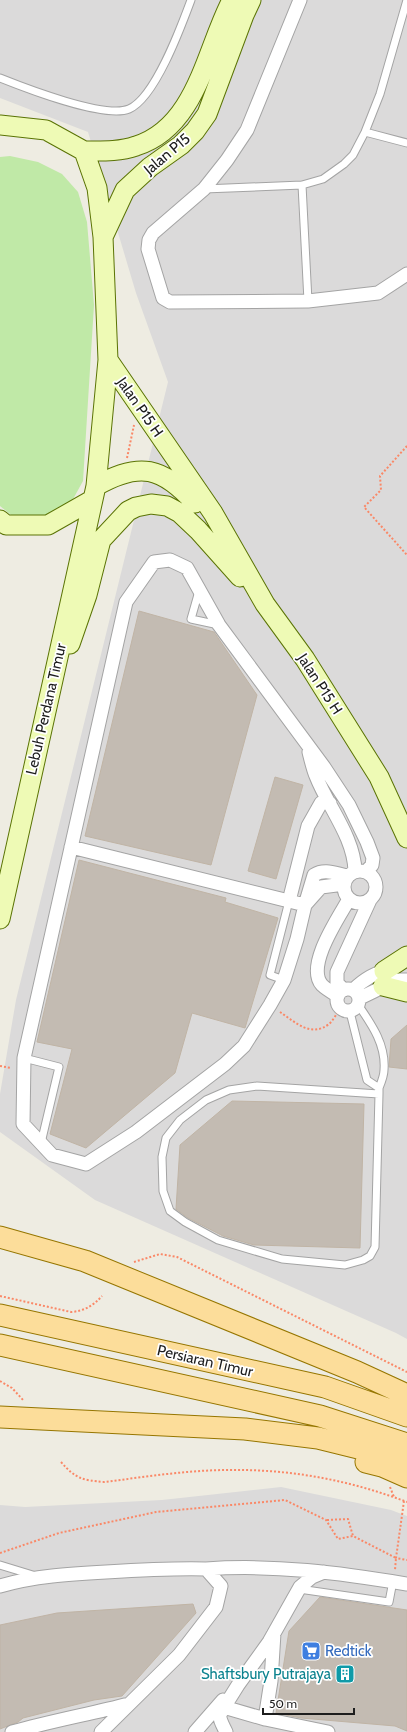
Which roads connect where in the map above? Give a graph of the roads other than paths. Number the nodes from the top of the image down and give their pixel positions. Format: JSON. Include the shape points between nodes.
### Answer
{"nodes":[{"id":1,"x":191,"y":0,"type":"edge"},
{"id":2,"x":232,"y":0,"type":"edge"},
{"id":3,"x":251,"y":0,"type":"edge"},
{"id":4,"x":300,"y":0,"type":"edge"},
{"id":5,"x":407,"y":0,"type":"edge"},
{"id":6,"x":0,"y":78,"type":"edge"},
{"id":7,"x":1,"y":124,"type":"edge"},
{"id":8,"x":365,"y":132,"type":"junction"},
{"id":9,"x":407,"y":143,"type":"edge"},
{"id":10,"x":84,"y":151,"type":"junction"},
{"id":11,"x":302,"y":185,"type":"junction"},
{"id":12,"x":204,"y":189,"type":"junction"},
{"id":13,"x":103,"y":237,"type":"junction"},
{"id":14,"x":407,"y":274,"type":"edge"},
{"id":15,"x":308,"y":301,"type":"junction"},
{"id":16,"x":108,"y":360,"type":"junction"},
{"id":17,"x":94,"y":493,"type":"junction"},
{"id":18,"x":0,"y":520,"type":"edge"},
{"id":19,"x":224,"y":535,"type":"junction"},
{"id":20,"x":199,"y":590,"type":"junction"},
{"id":21,"x":265,"y":604,"type":"junction"},
{"id":22,"x":219,"y":625,"type":"junction"},
{"id":23,"x":52,"y":684,"type":"junction"},
{"id":24,"x":307,"y":745,"type":"junction"},
{"id":25,"x":320,"y":784,"type":"junction"},
{"id":26,"x":330,"y":803,"type":"junction"},
{"id":27,"x":308,"y":826,"type":"junction"},
{"id":28,"x":407,"y":838,"type":"edge"},
{"id":29,"x":71,"y":846,"type":"junction"},
{"id":30,"x":353,"y":876,"type":"junction"},
{"id":31,"x":349,"y":899,"type":"junction"},
{"id":32,"x":370,"y":900,"type":"junction"},
{"id":33,"x":288,"y":901,"type":"junction"},
{"id":34,"x":305,"y":905,"type":"junction"},
{"id":35,"x":0,"y":919,"type":"edge"},
{"id":36,"x":407,"y":956,"type":"edge"},
{"id":37,"x":407,"y":967,"type":"edge"},
{"id":38,"x":383,"y":978,"type":"junction"},
{"id":39,"x":284,"y":980,"type":"junction"},
{"id":40,"x":407,"y":980,"type":"edge"},
{"id":41,"x":407,"y":992,"type":"edge"},
{"id":42,"x":349,"y":1000,"type":"junction"},
{"id":43,"x":24,"y":1058,"type":"junction"},
{"id":44,"x":379,"y":1091,"type":"junction"},
{"id":45,"x":41,"y":1143,"type":"junction"},
{"id":46,"x":0,"y":1226,"type":"edge"},
{"id":47,"x":0,"y":1237,"type":"edge"},
{"id":48,"x":85,"y":1261,"type":"junction"},
{"id":49,"x":0,"y":1314,"type":"edge"},
{"id":50,"x":0,"y":1345,"type":"edge"},
{"id":51,"x":407,"y":1395,"type":"edge"},
{"id":52,"x":0,"y":1416,"type":"edge"},
{"id":53,"x":407,"y":1416,"type":"edge"},
{"id":54,"x":245,"y":1429,"type":"junction"},
{"id":55,"x":407,"y":1444,"type":"edge"},
{"id":56,"x":407,"y":1460,"type":"edge"},
{"id":57,"x":407,"y":1477,"type":"edge"},
{"id":58,"x":0,"y":1565,"type":"edge"},
{"id":59,"x":206,"y":1569,"type":"junction"},
{"id":60,"x":282,"y":1569,"type":"junction"},
{"id":61,"x":326,"y":1572,"type":"junction"},
{"id":62,"x":42,"y":1578,"type":"junction"},
{"id":63,"x":393,"y":1582,"type":"junction"},
{"id":64,"x":407,"y":1584,"type":"edge"},
{"id":65,"x":0,"y":1586,"type":"edge"},
{"id":66,"x":299,"y":1588,"type":"junction"},
{"id":67,"x":274,"y":1632,"type":"junction"},
{"id":68,"x":249,"y":1669,"type":"junction"},
{"id":69,"x":271,"y":1681,"type":"junction"},
{"id":70,"x":238,"y":1685,"type":"junction"},
{"id":71,"x":130,"y":1704,"type":"junction"},
{"id":72,"x":223,"y":1709,"type":"junction"},
{"id":73,"x":90,"y":1714,"type":"junction"},
{"id":74,"x":265,"y":1719,"type":"junction"},
{"id":75,"x":12,"y":1732,"type":"edge"},
{"id":76,"x":96,"y":1732,"type":"edge"},
{"id":77,"x":101,"y":1732,"type":"edge"},
{"id":78,"x":195,"y":1732,"type":"edge"},
{"id":79,"x":226,"y":1732,"type":"edge"},
{"id":80,"x":328,"y":1732,"type":"edge"}],
"edges":[{"from":1,"to":6,"type":"lane","via":[[157,78],[139,102],[128,109],[109,112]]},
{"from":2,"to":10,"type":"main road","name":"Jalan P15","via":[[194,91],[178,117],[160,135],[136,146],[112,151]]},
{"from":3,"to":13,"type":"main road","name":"Jalan P15","via":[[206,114],[195,131],[181,145],[150,167],[126,190]]},
{"from":4,"to":12,"type":"street","via":[[247,130]]},
{"from":5,"to":8,"type":"lane","via":[[380,94]]},
{"from":7,"to":10,"type":"main road","via":[[46,130]]},
{"from":8,"to":9,"type":"lane"},
{"from":8,"to":11,"type":"lane","via":[[353,155],[344,164],[323,179]]},
{"from":10,"to":13,"type":"main road","name":"Lebuh Perdana Timur","via":[[97,188]]},
{"from":11,"to":12,"type":"lane"},
{"from":11,"to":15,"type":"lane"},
{"from":12,"to":15,"type":"street","via":[[153,233],[149,240],[148,249],[163,298],[170,302]]},
{"from":13,"to":16,"type":"main road","name":"Lebuh Perdana Timur"},
{"from":14,"to":15,"type":"street","via":[[378,293]]},
{"from":16,"to":17,"type":"main road","name":"Lebuh Perdana Timur"},
{"from":16,"to":19,"type":"main road","name":"Jalan P15 H","via":[[213,513]]},
{"from":17,"to":18,"type":"main road","name":"Jalan P15 H","via":[[48,525],[6,525]]},
{"from":17,"to":19,"type":"main road","name":"Jalan P15 H","via":[[106,480],[144,469],[167,476]]},
{"from":17,"to":23,"type":"main road","name":"Lebuh Perdana Timur"},
{"from":19,"to":21,"type":"main road","name":"Jalan P15 H"},
{"from":20,"to":22,"type":"street"},
{"from":20,"to":22,"type":"lane","via":[[191,619]]},
{"from":20,"to":29,"type":"street","via":[[187,568],[170,560],[154,562],[126,602]]},
{"from":21,"to":23,"type":"main road","via":[[180,513],[167,506],[151,504],[136,507],[128,511],[101,540],[73,639]]},
{"from":21,"to":28,"type":"main road","name":"Jalan P15 H","via":[[305,660],[379,777]]},
{"from":22,"to":24,"type":"street"},
{"from":23,"to":35,"type":"main road","name":"Lebuh Perdana Timur"},
{"from":24,"to":25,"type":"street"},
{"from":24,"to":30,"type":"street","via":[[349,805],[374,858],[372,865]]},
{"from":25,"to":26,"type":"street"},
{"from":25,"to":27,"type":"street","via":[[309,812]]},
{"from":26,"to":27,"type":"street","via":[[321,803]]},
{"from":26,"to":30,"type":"street","via":[[350,845],[355,864]]},
{"from":27,"to":33,"type":"street"},
{"from":29,"to":33,"type":"street"},
{"from":29,"to":43,"type":"street"},
{"from":30,"to":31,"type":"street","via":[[346,895]]},
{"from":30,"to":32,"type":"street","via":[[374,879],[374,896]]},
{"from":30,"to":34,"type":"street","via":[[329,872],[314,875]]},
{"from":31,"to":32,"type":"street","via":[[360,903]]},
{"from":31,"to":42,"type":"street","via":[[323,947],[317,971],[322,985]]},
{"from":32,"to":42,"type":"street","via":[[337,972],[337,983]]},
{"from":33,"to":34,"type":"street"},
{"from":33,"to":39,"type":"lane","via":[[270,975]]},
{"from":34,"to":39,"type":"street"},
{"from":36,"to":38,"type":"main road"},
{"from":37,"to":38,"type":"street"},
{"from":38,"to":40,"type":"street"},
{"from":38,"to":41,"type":"main road"},
{"from":38,"to":42,"type":"street","via":[[362,981]]},
{"from":39,"to":45,"type":"street","via":[[244,1046],[225,1064],[136,1132],[86,1164],[52,1155]]},
{"from":42,"to":44,"type":"lane","via":[[367,1080]]},
{"from":42,"to":44,"type":"lane","via":[[375,1029],[379,1039],[384,1070]]},
{"from":43,"to":45,"type":"street","via":[[23,1124]]},
{"from":43,"to":45,"type":"lane","via":[[59,1066]]},
{"from":44,"to":44,"type":"lane","via":[[374,1247],[370,1256],[345,1265],[282,1259],[218,1240],[170,1211],[163,1191],[162,1175],[166,1138],[180,1120],[206,1100],[229,1090],[258,1086]]},
{"from":46,"to":48,"type":"main road"},
{"from":47,"to":48,"type":"main road"},
{"from":48,"to":51,"type":"main road","via":[[357,1372]]},
{"from":49,"to":53,"type":"main road","name":"Persiaran Timur","via":[[326,1387]]},
{"from":50,"to":55,"type":"main road","name":"Persiaran Timur","via":[[320,1416]]},
{"from":52,"to":54,"type":"main road","via":[[25,1410]]},
{"from":54,"to":56,"type":"main road","via":[[318,1438]]},
{"from":54,"to":57,"type":"main road","via":[[382,1466]]},
{"from":58,"to":62,"type":"lane"},
{"from":59,"to":60,"type":"street"},
{"from":59,"to":62,"type":"street","via":[[166,1568],[65,1574]]},
{"from":59,"to":71,"type":"street","via":[[221,1586],[216,1607],[179,1654]]},
{"from":60,"to":61,"type":"street"},
{"from":60,"to":66,"type":"street","via":[[297,1576]]},
{"from":61,"to":63,"type":"street"},
{"from":61,"to":66,"type":"street","via":[[312,1577]]},
{"from":62,"to":65,"type":"street"},
{"from":63,"to":64,"type":"street"},
{"from":63,"to":66,"type":"lane","via":[[389,1602]]},
{"from":66,"to":67,"type":"street"},
{"from":67,"to":68,"type":"street"},
{"from":67,"to":69,"type":"street"},
{"from":68,"to":69,"type":"street"},
{"from":68,"to":70,"type":"street"},
{"from":69,"to":74,"type":"street"},
{"from":70,"to":72,"type":"street"},
{"from":70,"to":78,"type":"street"},
{"from":71,"to":73,"type":"street"},
{"from":71,"to":77,"type":"street"},
{"from":72,"to":74,"type":"street","via":[[232,1708]]},
{"from":72,"to":79,"type":"street","via":[[219,1716]]},
{"from":73,"to":75,"type":"street","via":[[49,1721]]},
{"from":73,"to":76,"type":"street"},
{"from":74,"to":80,"type":"street"}]}
